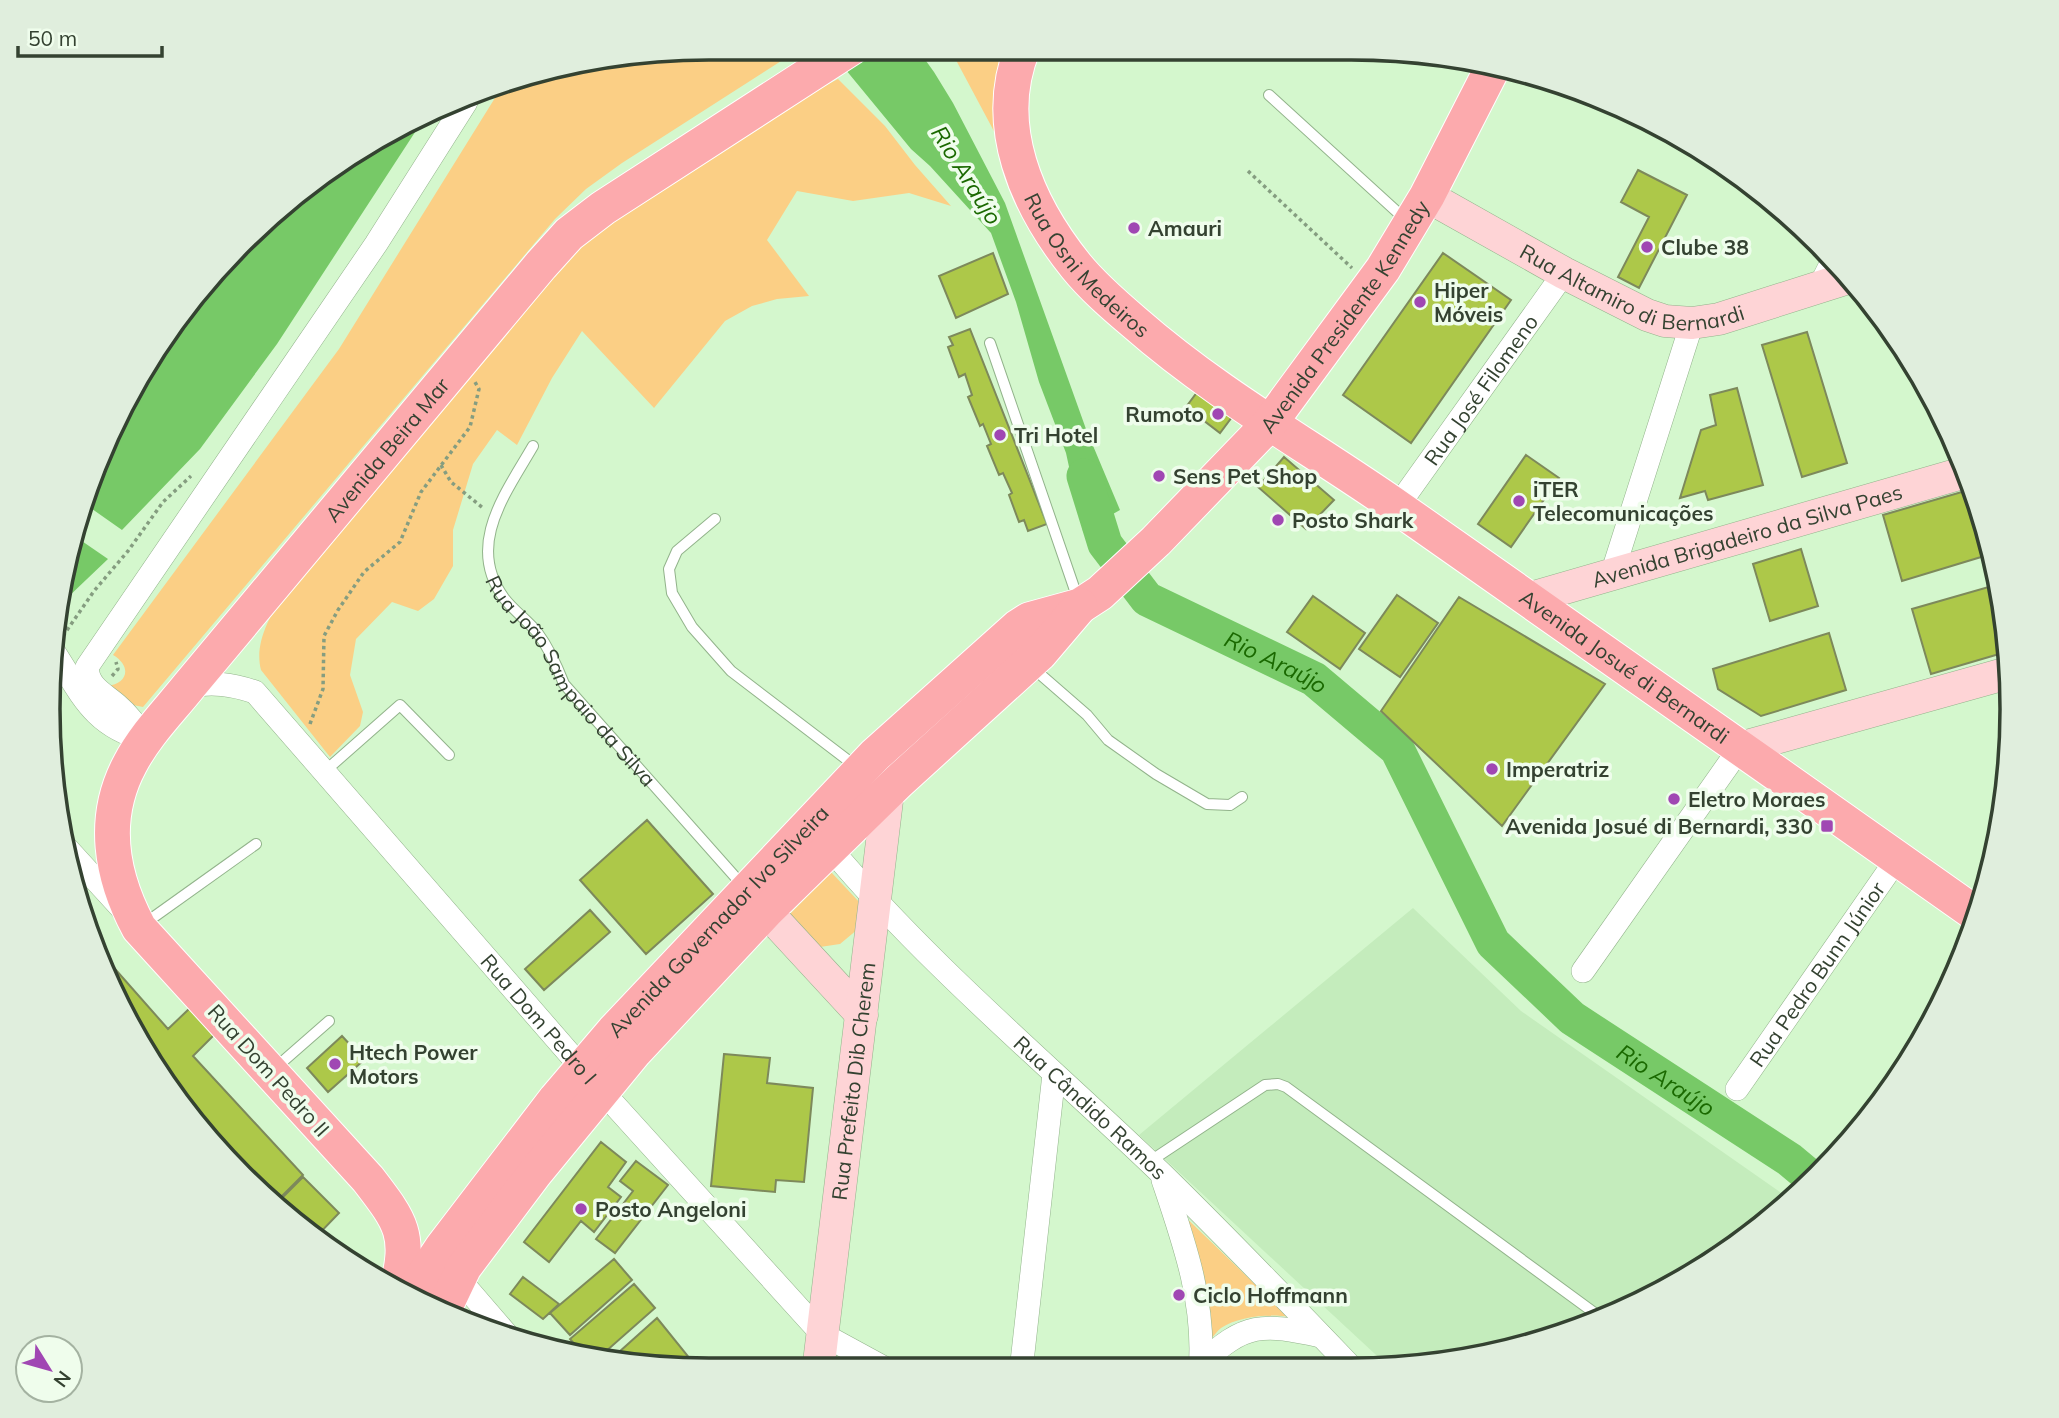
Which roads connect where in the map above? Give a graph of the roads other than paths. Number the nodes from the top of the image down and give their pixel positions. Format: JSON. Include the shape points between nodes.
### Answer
{"nodes":[{"id":1,"x":795,"y":59,"type":"edge"},
{"id":2,"x":1020,"y":59,"type":"edge"},
{"id":3,"x":1489,"y":75,"type":"edge"},
{"id":4,"x":1269,"y":95,"type":"dead end"},
{"id":5,"x":462,"y":108,"type":"edge"},
{"id":6,"x":1419,"y":210,"type":"junction"},
{"id":7,"x":1564,"y":273,"type":"junction"},
{"id":8,"x":1833,"y":275,"type":"edge"},
{"id":9,"x":1692,"y":323,"type":"junction"},
{"id":10,"x":990,"y":343,"type":"dead end"},
{"id":11,"x":1269,"y":424,"type":"junction"},
{"id":12,"x":533,"y":446,"type":"dead end"},
{"id":13,"x":1956,"y":475,"type":"edge"},
{"id":14,"x":1397,"y":507,"type":"junction"},
{"id":15,"x":715,"y":519,"type":"dead end"},
{"id":16,"x":1612,"y":574,"type":"junction"},
{"id":17,"x":1527,"y":598,"type":"junction"},
{"id":18,"x":1090,"y":599,"type":"junction"},
{"id":19,"x":61,"y":663,"type":"edge"},
{"id":20,"x":1028,"y":664,"type":"junction"},
{"id":21,"x":1998,"y":676,"type":"edge"},
{"id":22,"x":189,"y":686,"type":"junction"},
{"id":23,"x":146,"y":740,"type":"junction"},
{"id":24,"x":1740,"y":748,"type":"junction"},
{"id":25,"x":449,"y":755,"type":"dead end"},
{"id":26,"x":860,"y":770,"type":"junction"},
{"id":27,"x":324,"y":772,"type":"junction"},
{"id":28,"x":888,"y":792,"type":"junction"},
{"id":29,"x":1242,"y":797,"type":"dead end"},
{"id":30,"x":256,"y":844,"type":"dead end"},
{"id":31,"x":830,"y":848,"type":"junction"},
{"id":32,"x":76,"y":854,"type":"edge"},
{"id":33,"x":1897,"y":859,"type":"junction"},
{"id":34,"x":102,"y":873,"type":"junction"},
{"id":35,"x":875,"y":898,"type":"junction"},
{"id":36,"x":756,"y":901,"type":"junction"},
{"id":37,"x":1969,"y":906,"type":"edge"},
{"id":38,"x":139,"y":928,"type":"junction"},
{"id":39,"x":870,"y":943,"type":"junction"},
{"id":40,"x":819,"y":968,"type":"junction"},
{"id":41,"x":1583,"y":971,"type":"dead end"},
{"id":42,"x":862,"y":1015,"type":"junction"},
{"id":43,"x":329,"y":1021,"type":"dead end"},
{"id":44,"x":271,"y":1072,"type":"junction"},
{"id":45,"x":1054,"y":1074,"type":"junction"},
{"id":46,"x":592,"y":1079,"type":"junction"},
{"id":47,"x":1737,"y":1089,"type":"dead end"},
{"id":48,"x":1155,"y":1168,"type":"junction"},
{"id":49,"x":458,"y":1278,"type":"junction"},
{"id":50,"x":399,"y":1279,"type":"edge"},
{"id":51,"x":415,"y":1288,"type":"edge"},
{"id":52,"x":447,"y":1303,"type":"edge"},
{"id":53,"x":1592,"y":1311,"type":"edge"},
{"id":54,"x":497,"y":1323,"type":"edge"},
{"id":55,"x":822,"y":1334,"type":"junction"},
{"id":56,"x":1321,"y":1336,"type":"junction"},
{"id":57,"x":819,"y":1359,"type":"edge"},
{"id":58,"x":868,"y":1359,"type":"edge"},
{"id":59,"x":1022,"y":1359,"type":"edge"},
{"id":60,"x":1200,"y":1359,"type":"edge"},
{"id":61,"x":1208,"y":1359,"type":"edge"},
{"id":62,"x":1343,"y":1359,"type":"edge"}],
"edges":[{"from":1,"to":22,"type":"main road","name":"Avenida Beira Mar","via":[[664,167],[569,234]]},
{"from":2,"to":11,"type":"main road","name":"Rua Osni Medeiros","via":[[1011,119],[1015,151],[1038,213],[1108,300],[1176,357]]},
{"from":3,"to":6,"type":"main road","name":"Avenida Presidente Kennedy"},
{"from":4,"to":6,"type":"lane"},
{"from":5,"to":23,"type":"street","via":[[376,244],[87,667],[93,685],[132,720]]},
{"from":6,"to":7,"type":"main road","name":"Rua Altamiro di Bernardi"},
{"from":6,"to":11,"type":"main road","name":"Avenida Presidente Kennedy","via":[[1371,286]]},
{"from":7,"to":9,"type":"main road","name":"Rua Altamiro di Bernardi","via":[[1647,315]]},
{"from":7,"to":14,"type":"street","name":"Rua José Filomeno"},
{"from":8,"to":9,"type":"main road","name":"Rua Altamiro di Bernardi","via":[[1719,319]]},
{"from":9,"to":16,"type":"street"},
{"from":10,"to":18,"type":"lane"},
{"from":11,"to":14,"type":"main road","name":"Avenida Josué di Bernardi"},
{"from":11,"to":18,"type":"main road","name":"Avenida Presidente Kennedy","via":[[1156,541]]},
{"from":12,"to":36,"type":"lane","name":"Rua João Sampaio da Silva","via":[[493,514],[488,542],[491,575],[504,598],[536,631],[564,684]]},
{"from":13,"to":16,"type":"main road","name":"Avenida Brigadeiro da Silva Paes"},
{"from":14,"to":17,"type":"main road","name":"Avenida Josué di Bernardi"},
{"from":15,"to":26,"type":"lane","via":[[677,551],[668,569],[672,593],[692,627],[732,671]]},
{"from":16,"to":17,"type":"main road","name":"Avenida Brigadeiro da Silva Paes"},
{"from":17,"to":24,"type":"main road","name":"Avenida Josué di Bernardi"},
{"from":18,"to":20,"type":"main road","name":"Avenida Governador Ivo Silveira"},
{"from":18,"to":26,"type":"main road","name":"Avenida Governador Ivo Silveira","via":[[1018,627]]},
{"from":19,"to":23,"type":"street","via":[[105,723]]},
{"from":20,"to":28,"type":"main road","name":"Avenida Governador Ivo Silveira"},
{"from":20,"to":29,"type":"lane","via":[[1087,715],[1108,740],[1156,774],[1207,804],[1230,805]]},
{"from":21,"to":24,"type":"main road"},
{"from":22,"to":23,"type":"main road","name":"Avenida Beira Mar"},
{"from":22,"to":27,"type":"street","name":"Rua Dom Pedro I","via":[[234,684],[255,692]]},
{"from":23,"to":34,"type":"main road","name":"Avenida Beira Mar","via":[[119,790],[112,847]]},
{"from":24,"to":33,"type":"main road","name":"Avenida Josué di Bernardi"},
{"from":24,"to":41,"type":"street"},
{"from":25,"to":27,"type":"lane","via":[[400,705]]},
{"from":26,"to":36,"type":"main road","name":"Avenida Governador Ivo Silveira"},
{"from":27,"to":46,"type":"street","name":"Rua Dom Pedro I"},
{"from":28,"to":31,"type":"main road","name":"Avenida Governador Ivo Silveira"},
{"from":28,"to":35,"type":"main road","name":"Rua Prefeito Dib Cherem"},
{"from":30,"to":38,"type":"lane"},
{"from":31,"to":35,"type":"street","name":"Rua Cândido Ramos"},
{"from":31,"to":36,"type":"main road","name":"Avenida Governador Ivo Silveira"},
{"from":32,"to":34,"type":"street"},
{"from":33,"to":37,"type":"main road","name":"Avenida Josué di Bernardi"},
{"from":33,"to":47,"type":"street","name":"Rua Pedro Bunn Júnior"},
{"from":34,"to":38,"type":"main road","name":"Avenida Beira Mar"},
{"from":35,"to":39,"type":"main road","name":"Rua Prefeito Dib Cherem"},
{"from":35,"to":45,"type":"street","name":"Rua Cândido Ramos"},
{"from":36,"to":40,"type":"main road","name":"Rua João Sampaio da Silva"},
{"from":36,"to":46,"type":"main road","name":"Avenida Governador Ivo Silveira","via":[[614,1031]]},
{"from":38,"to":44,"type":"main road","name":"Rua Dom Pedro II"},
{"from":39,"to":40,"type":"main road","via":[[857,959],[839,968]]},
{"from":39,"to":42,"type":"main road","name":"Rua Prefeito Dib Cherem"},
{"from":40,"to":42,"type":"main road","name":"Rua João Sampaio da Silva"},
{"from":42,"to":55,"type":"main road","name":"Rua Prefeito Dib Cherem"},
{"from":43,"to":44,"type":"lane"},
{"from":44,"to":50,"type":"main road","name":"Rua Dom Pedro II","via":[[368,1179],[399,1224],[404,1245]]},
{"from":45,"to":48,"type":"street","name":"Rua Cândido Ramos"},
{"from":45,"to":59,"type":"street"},
{"from":46,"to":49,"type":"main road","name":"Avenida Governador Ivo Silveira","via":[[534,1174]]},
{"from":46,"to":51,"type":"main road","name":"Avenida Governador Ivo Silveira","via":[[442,1248]]},
{"from":46,"to":55,"type":"street","name":"Rua Dom Pedro I"},
{"from":48,"to":53,"type":"lane","via":[[1265,1085],[1278,1084]]},
{"from":48,"to":56,"type":"street"},
{"from":48,"to":60,"type":"street","name":"Rua Cândido Ramos","via":[[1185,1244],[1196,1289]]},
{"from":49,"to":52,"type":"main road","name":"Avenida Governador Ivo Silveira"},
{"from":49,"to":54,"type":"street"},
{"from":55,"to":57,"type":"main road","name":"Rua Prefeito Dib Cherem"},
{"from":55,"to":58,"type":"street","name":"Rua Dom Pedro I"},
{"from":56,"to":61,"type":"street","via":[[1282,1327],[1257,1328],[1223,1343]]},
{"from":56,"to":62,"type":"street"}]}
